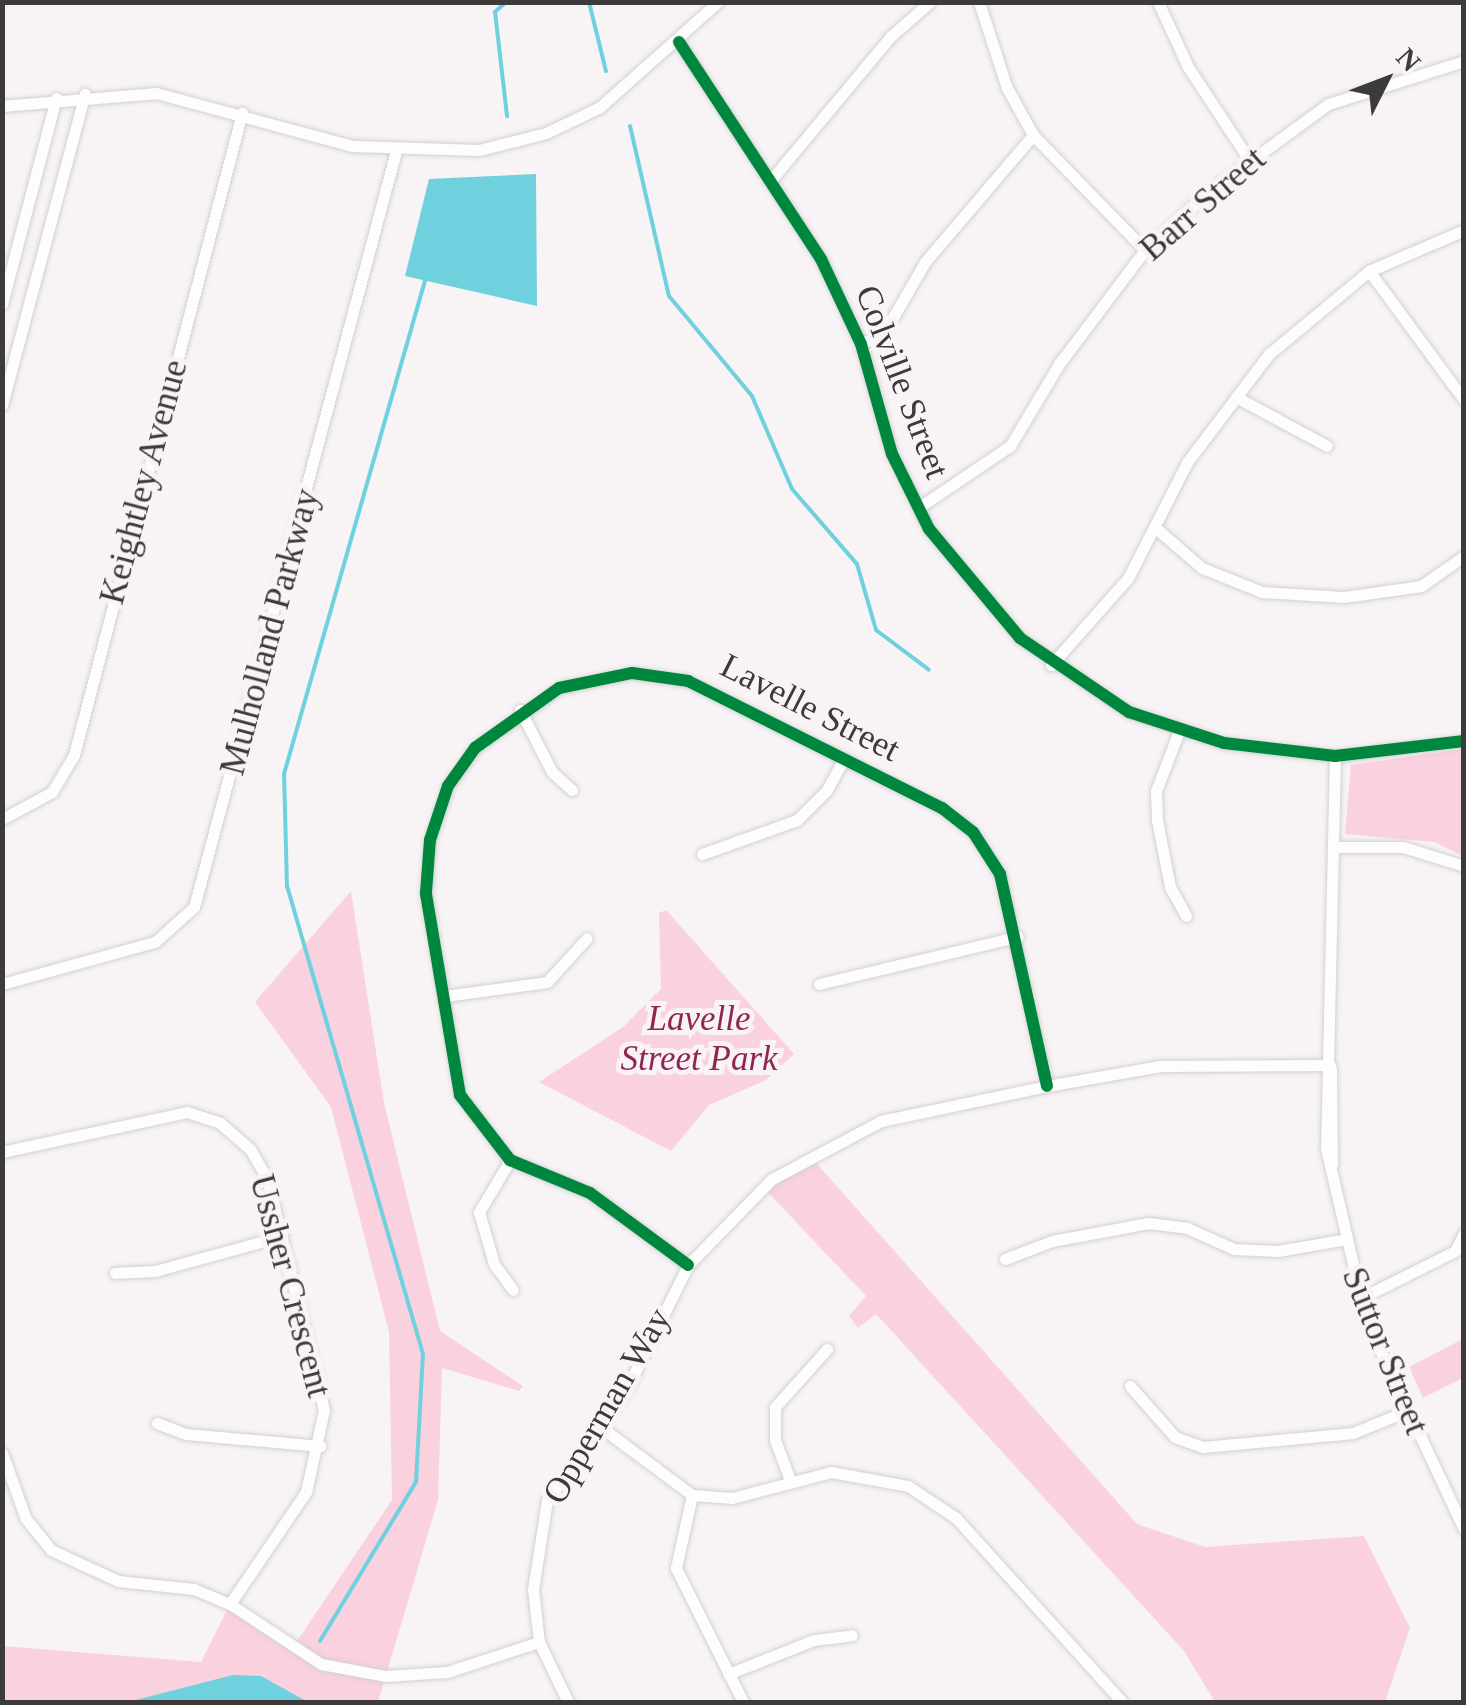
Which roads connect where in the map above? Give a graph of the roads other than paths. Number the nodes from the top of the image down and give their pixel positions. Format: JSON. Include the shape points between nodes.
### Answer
{"nodes":[{"id":1,"x":718,"y":2,"type":"edge"},
{"id":2,"x":930,"y":2,"type":"edge"},
{"id":3,"x":979,"y":2,"type":"edge"},
{"id":4,"x":1172,"y":2,"type":"edge"},
{"id":5,"x":1158,"y":5,"type":"edge"},
{"id":6,"x":679,"y":42,"type":"junction"},
{"id":7,"x":1464,"y":61,"type":"edge"},
{"id":8,"x":85,"y":94,"type":"junction"},
{"id":9,"x":56,"y":98,"type":"junction"},
{"id":10,"x":2,"y":106,"type":"edge"},
{"id":11,"x":242,"y":113,"type":"junction"},
{"id":12,"x":1032,"y":134,"type":"junction"},
{"id":13,"x":396,"y":152,"type":"junction"},
{"id":14,"x":1250,"y":160,"type":"junction"},
{"id":15,"x":770,"y":180,"type":"junction"},
{"id":16,"x":1464,"y":230,"type":"edge"},
{"id":17,"x":1144,"y":250,"type":"junction"},
{"id":18,"x":1369,"y":271,"type":"junction"},
{"id":19,"x":2,"y":304,"type":"edge"},
{"id":20,"x":860,"y":344,"type":"junction"},
{"id":21,"x":1236,"y":397,"type":"junction"},
{"id":22,"x":1464,"y":400,"type":"edge"},
{"id":23,"x":2,"y":405,"type":"edge"},
{"id":24,"x":1327,"y":446,"type":"dead end"},
{"id":25,"x":918,"y":508,"type":"junction"},
{"id":26,"x":1157,"y":529,"type":"junction"},
{"id":27,"x":1464,"y":556,"type":"edge"},
{"id":28,"x":1051,"y":665,"type":"junction"},
{"id":29,"x":520,"y":710,"type":"junction"},
{"id":30,"x":1178,"y":731,"type":"junction"},
{"id":31,"x":1464,"y":741,"type":"edge"},
{"id":32,"x":1335,"y":756,"type":"junction"},
{"id":33,"x":844,"y":758,"type":"junction"},
{"id":34,"x":572,"y":790,"type":"dead end"},
{"id":35,"x":2,"y":820,"type":"edge"},
{"id":36,"x":1334,"y":847,"type":"junction"},
{"id":37,"x":702,"y":854,"type":"dead end"},
{"id":38,"x":1464,"y":866,"type":"edge"},
{"id":39,"x":1186,"y":916,"type":"dead end"},
{"id":40,"x":1017,"y":937,"type":"junction"},
{"id":41,"x":587,"y":938,"type":"dead end"},
{"id":42,"x":2,"y":984,"type":"edge"},
{"id":43,"x":820,"y":984,"type":"dead end"},
{"id":44,"x":445,"y":996,"type":"junction"},
{"id":45,"x":1330,"y":1064,"type":"junction"},
{"id":46,"x":1047,"y":1086,"type":"junction"},
{"id":47,"x":2,"y":1152,"type":"edge"},
{"id":48,"x":510,"y":1160,"type":"junction"},
{"id":49,"x":1464,"y":1233,"type":"edge"},
{"id":50,"x":282,"y":1236,"type":"junction"},
{"id":51,"x":1342,"y":1240,"type":"junction"},
{"id":52,"x":1005,"y":1259,"type":"dead end"},
{"id":53,"x":688,"y":1265,"type":"junction"},
{"id":54,"x":115,"y":1273,"type":"dead end"},
{"id":55,"x":513,"y":1290,"type":"dead end"},
{"id":56,"x":1359,"y":1299,"type":"junction"},
{"id":57,"x":827,"y":1349,"type":"dead end"},
{"id":58,"x":1130,"y":1386,"type":"dead end"},
{"id":59,"x":1404,"y":1412,"type":"junction"},
{"id":60,"x":157,"y":1423,"type":"dead end"},
{"id":61,"x":598,"y":1426,"type":"junction"},
{"id":62,"x":320,"y":1446,"type":"junction"},
{"id":63,"x":2,"y":1453,"type":"edge"},
{"id":64,"x":790,"y":1480,"type":"junction"},
{"id":65,"x":692,"y":1495,"type":"junction"},
{"id":66,"x":1464,"y":1529,"type":"edge"},
{"id":67,"x":230,"y":1604,"type":"junction"},
{"id":68,"x":852,"y":1635,"type":"dead end"},
{"id":69,"x":539,"y":1642,"type":"junction"},
{"id":70,"x":728,"y":1674,"type":"junction"},
{"id":71,"x":568,"y":1702,"type":"edge"},
{"id":72,"x":743,"y":1702,"type":"edge"},
{"id":73,"x":1122,"y":1702,"type":"edge"}],
"edges":[{"from":1,"to":6,"type":"street"},
{"from":2,"to":15,"type":"street","via":[[891,36]]},
{"from":3,"to":12,"type":"street"},
{"from":4,"to":5,"type":"street"},
{"from":5,"to":14,"type":"street"},
{"from":6,"to":13,"type":"street","via":[[600,108],[546,133],[478,150]]},
{"from":6,"to":15,"type":"street","name":"Colville Street"},
{"from":7,"to":14,"type":"street","name":"Barr Street","via":[[1357,90]]},
{"from":8,"to":9,"type":"street"},
{"from":8,"to":11,"type":"street","via":[[156,93]]},
{"from":8,"to":23,"type":"street"},
{"from":9,"to":10,"type":"street"},
{"from":9,"to":19,"type":"street"},
{"from":11,"to":13,"type":"street","via":[[324,140]]},
{"from":11,"to":35,"type":"street","name":"Keightley Avenue","via":[[74,755],[52,792]]},
{"from":12,"to":17,"type":"street"},
{"from":12,"to":20,"type":"street","via":[[925,262],[884,333]]},
{"from":13,"to":42,"type":"street","name":"Mulholland Parkway","via":[[194,907],[154,942]]},
{"from":14,"to":17,"type":"street","name":"Barr Street"},
{"from":15,"to":20,"type":"street","name":"Colville Street","via":[[821,260]]},
{"from":16,"to":18,"type":"street"},
{"from":17,"to":25,"type":"street","name":"Barr Street","via":[[1059,364],[1010,446]]},
{"from":18,"to":21,"type":"street","via":[[1269,354]]},
{"from":18,"to":22,"type":"street"},
{"from":20,"to":25,"type":"street","name":"Colville Street","via":[[892,454]]},
{"from":21,"to":24,"type":"street"},
{"from":21,"to":26,"type":"street","via":[[1188,460]]},
{"from":25,"to":28,"type":"street","name":"Colville Street","via":[[976,594]]},
{"from":26,"to":27,"type":"street","via":[[1202,568],[1262,592],[1344,596],[1420,586]]},
{"from":26,"to":28,"type":"street","via":[[1107,606]]},
{"from":28,"to":30,"type":"street","name":"Colville Street"},
{"from":29,"to":33,"type":"street","name":"Lavelle Street","via":[[594,679],[632,674],[688,681]]},
{"from":29,"to":34,"type":"street","via":[[552,772]]},
{"from":29,"to":44,"type":"street","name":"Lavelle Street","via":[[457,774],[430,840],[426,893]]},
{"from":30,"to":32,"type":"street","name":"Colville Street"},
{"from":30,"to":39,"type":"street","via":[[1156,791],[1157,820],[1170,887]]},
{"from":31,"to":32,"type":"street","name":"Colville Street"},
{"from":32,"to":36,"type":"street","name":"Suttor Street"},
{"from":33,"to":37,"type":"street","via":[[828,790],[797,820]]},
{"from":33,"to":40,"type":"street","name":"Lavelle Street","via":[[973,832],[1000,874]]},
{"from":36,"to":38,"type":"street","via":[[1404,847]]},
{"from":36,"to":45,"type":"street","name":"Suttor Street"},
{"from":40,"to":43,"type":"street"},
{"from":40,"to":46,"type":"street","name":"Lavelle Street"},
{"from":41,"to":44,"type":"street","via":[[547,982]]},
{"from":44,"to":48,"type":"street","name":"Lavelle Street","via":[[460,1095]]},
{"from":45,"to":46,"type":"street","name":"Opperman Way","via":[[1160,1066]]},
{"from":45,"to":51,"type":"street","name":"Suttor Street","via":[[1325,1117]]},
{"from":46,"to":53,"type":"street","name":"Opperman Way","via":[[898,1116],[824,1148],[746,1201]]},
{"from":47,"to":50,"type":"street","name":"Ussher Crescent","via":[[187,1112],[220,1123],[250,1149]]},
{"from":48,"to":53,"type":"street","via":[[590,1193]]},
{"from":48,"to":55,"type":"street","via":[[479,1212],[494,1264]]},
{"from":49,"to":56,"type":"street","via":[[1455,1251]]},
{"from":50,"to":54,"type":"street","via":[[155,1271]]},
{"from":50,"to":62,"type":"street","name":"Ussher Crescent","via":[[324,1410]]},
{"from":51,"to":52,"type":"street","via":[[1278,1252],[1234,1249],[1187,1228],[1148,1223],[1052,1241]]},
{"from":51,"to":56,"type":"street","name":"Suttor Street"},
{"from":53,"to":61,"type":"street","name":"Opperman Way"},
{"from":56,"to":59,"type":"street","name":"Suttor Street"},
{"from":57,"to":64,"type":"street","via":[[775,1407],[775,1440]]},
{"from":58,"to":59,"type":"street","via":[[1175,1437],[1203,1447],[1353,1434]]},
{"from":59,"to":66,"type":"street","name":"Suttor Street"},
{"from":60,"to":62,"type":"street","via":[[186,1434]]},
{"from":61,"to":65,"type":"street"},
{"from":61,"to":69,"type":"street","name":"Opperman Way","via":[[548,1501],[536,1545]]},
{"from":62,"to":67,"type":"street","name":"Ussher Crescent","via":[[306,1492]]},
{"from":63,"to":67,"type":"street","via":[[26,1519],[51,1550],[118,1581],[194,1589]]},
{"from":64,"to":65,"type":"street","via":[[732,1498]]},
{"from":64,"to":73,"type":"street","via":[[867,1474],[934,1500]]},
{"from":65,"to":70,"type":"street","via":[[676,1568]]},
{"from":67,"to":69,"type":"street","via":[[321,1664],[385,1676],[447,1672]]},
{"from":68,"to":70,"type":"street","via":[[814,1640]]},
{"from":69,"to":71,"type":"street","name":"Opperman Way"},
{"from":70,"to":72,"type":"street"}]}
